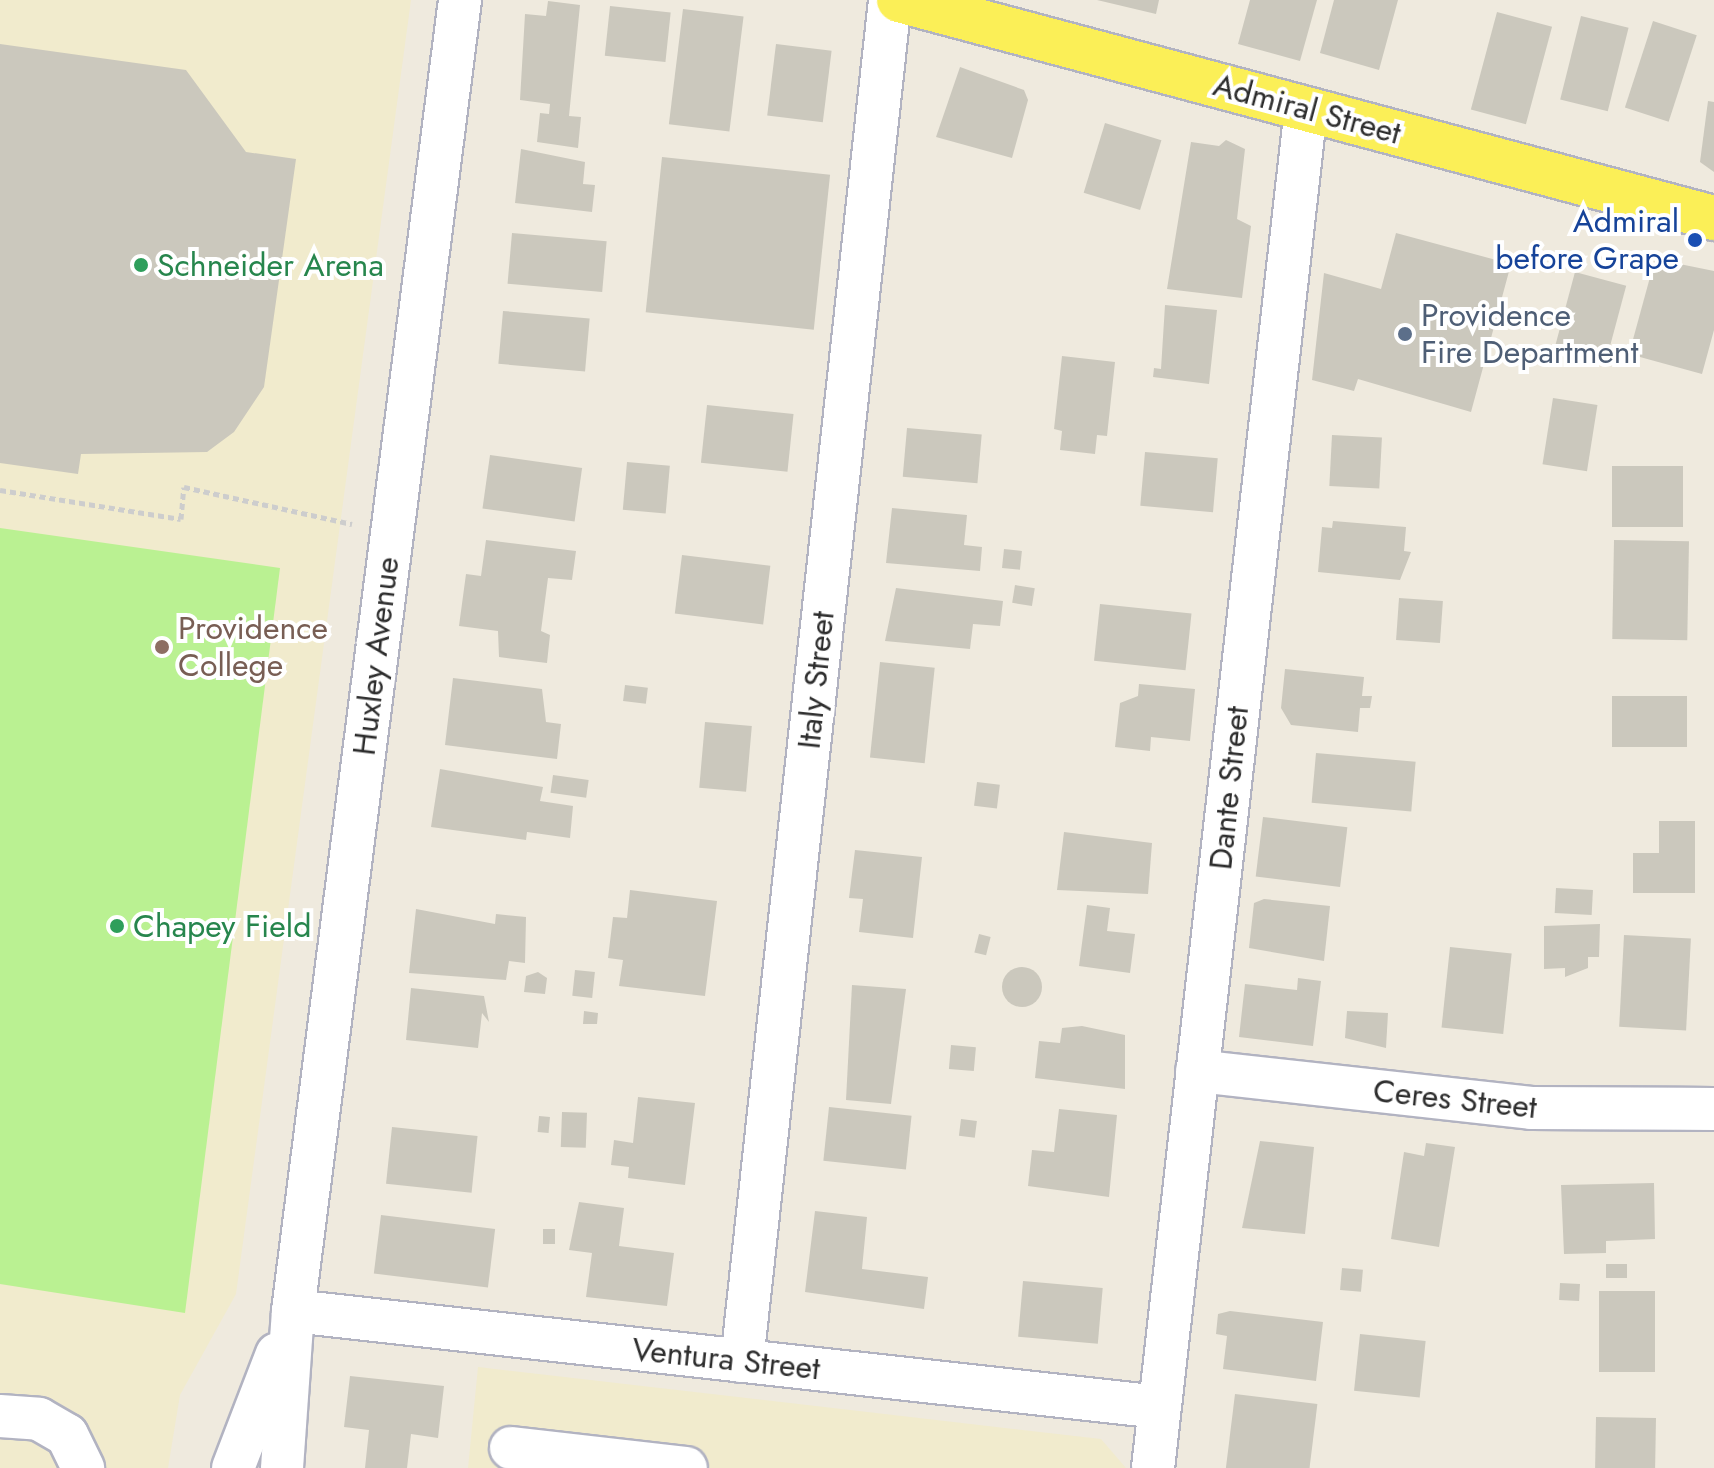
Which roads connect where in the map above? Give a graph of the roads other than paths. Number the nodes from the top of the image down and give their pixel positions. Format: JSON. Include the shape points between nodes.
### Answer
{"nodes":[{"id":1,"x":460,"y":0,"type":"edge"},
{"id":2,"x":890,"y":0,"type":"edge"},
{"id":3,"x":899,"y":0,"type":"edge"},
{"id":4,"x":1306,"y":109,"type":"junction"},
{"id":5,"x":1714,"y":218,"type":"edge"},
{"id":6,"x":1197,"y":1071,"type":"junction"},
{"id":7,"x":1714,"y":1109,"type":"edge"},
{"id":8,"x":293,"y":1311,"type":"junction"},
{"id":9,"x":742,"y":1361,"type":"junction"},
{"id":10,"x":1160,"y":1407,"type":"junction"},
{"id":11,"x":0,"y":1416,"type":"edge"},
{"id":12,"x":511,"y":1448,"type":"dead end"},
{"id":13,"x":600,"y":1463,"type":"edge"},
{"id":14,"x":83,"y":1468,"type":"edge"},
{"id":15,"x":233,"y":1468,"type":"edge"},
{"id":16,"x":282,"y":1468,"type":"edge"},
{"id":17,"x":686,"y":1468,"type":"edge"},
{"id":18,"x":1153,"y":1468,"type":"edge"}],
"edges":[{"from":1,"to":8,"type":"street","name":"Huxley Avenue"},
{"from":2,"to":9,"type":"street","name":"Italy Street"},
{"from":3,"to":4,"type":"main road","name":"Admiral Street"},
{"from":4,"to":5,"type":"main road","name":"Admiral Street"},
{"from":4,"to":6,"type":"street","name":"Dante Street"},
{"from":6,"to":7,"type":"street","name":"Ceres Street","via":[[1531,1108]]},
{"from":6,"to":10,"type":"street","name":"Dante Street"},
{"from":8,"to":9,"type":"street","name":"Ventura Street"},
{"from":8,"to":15,"type":"street","name":"Huxley Avenue"},
{"from":8,"to":16,"type":"street","name":"Huxley Avenue"},
{"from":9,"to":10,"type":"street","name":"Ventura Street"},
{"from":10,"to":18,"type":"street","name":"Dante Street"},
{"from":11,"to":14,"type":"street","via":[[39,1419],[67,1435]]},
{"from":12,"to":13,"type":"street"},
{"from":13,"to":17,"type":"street"}]}
